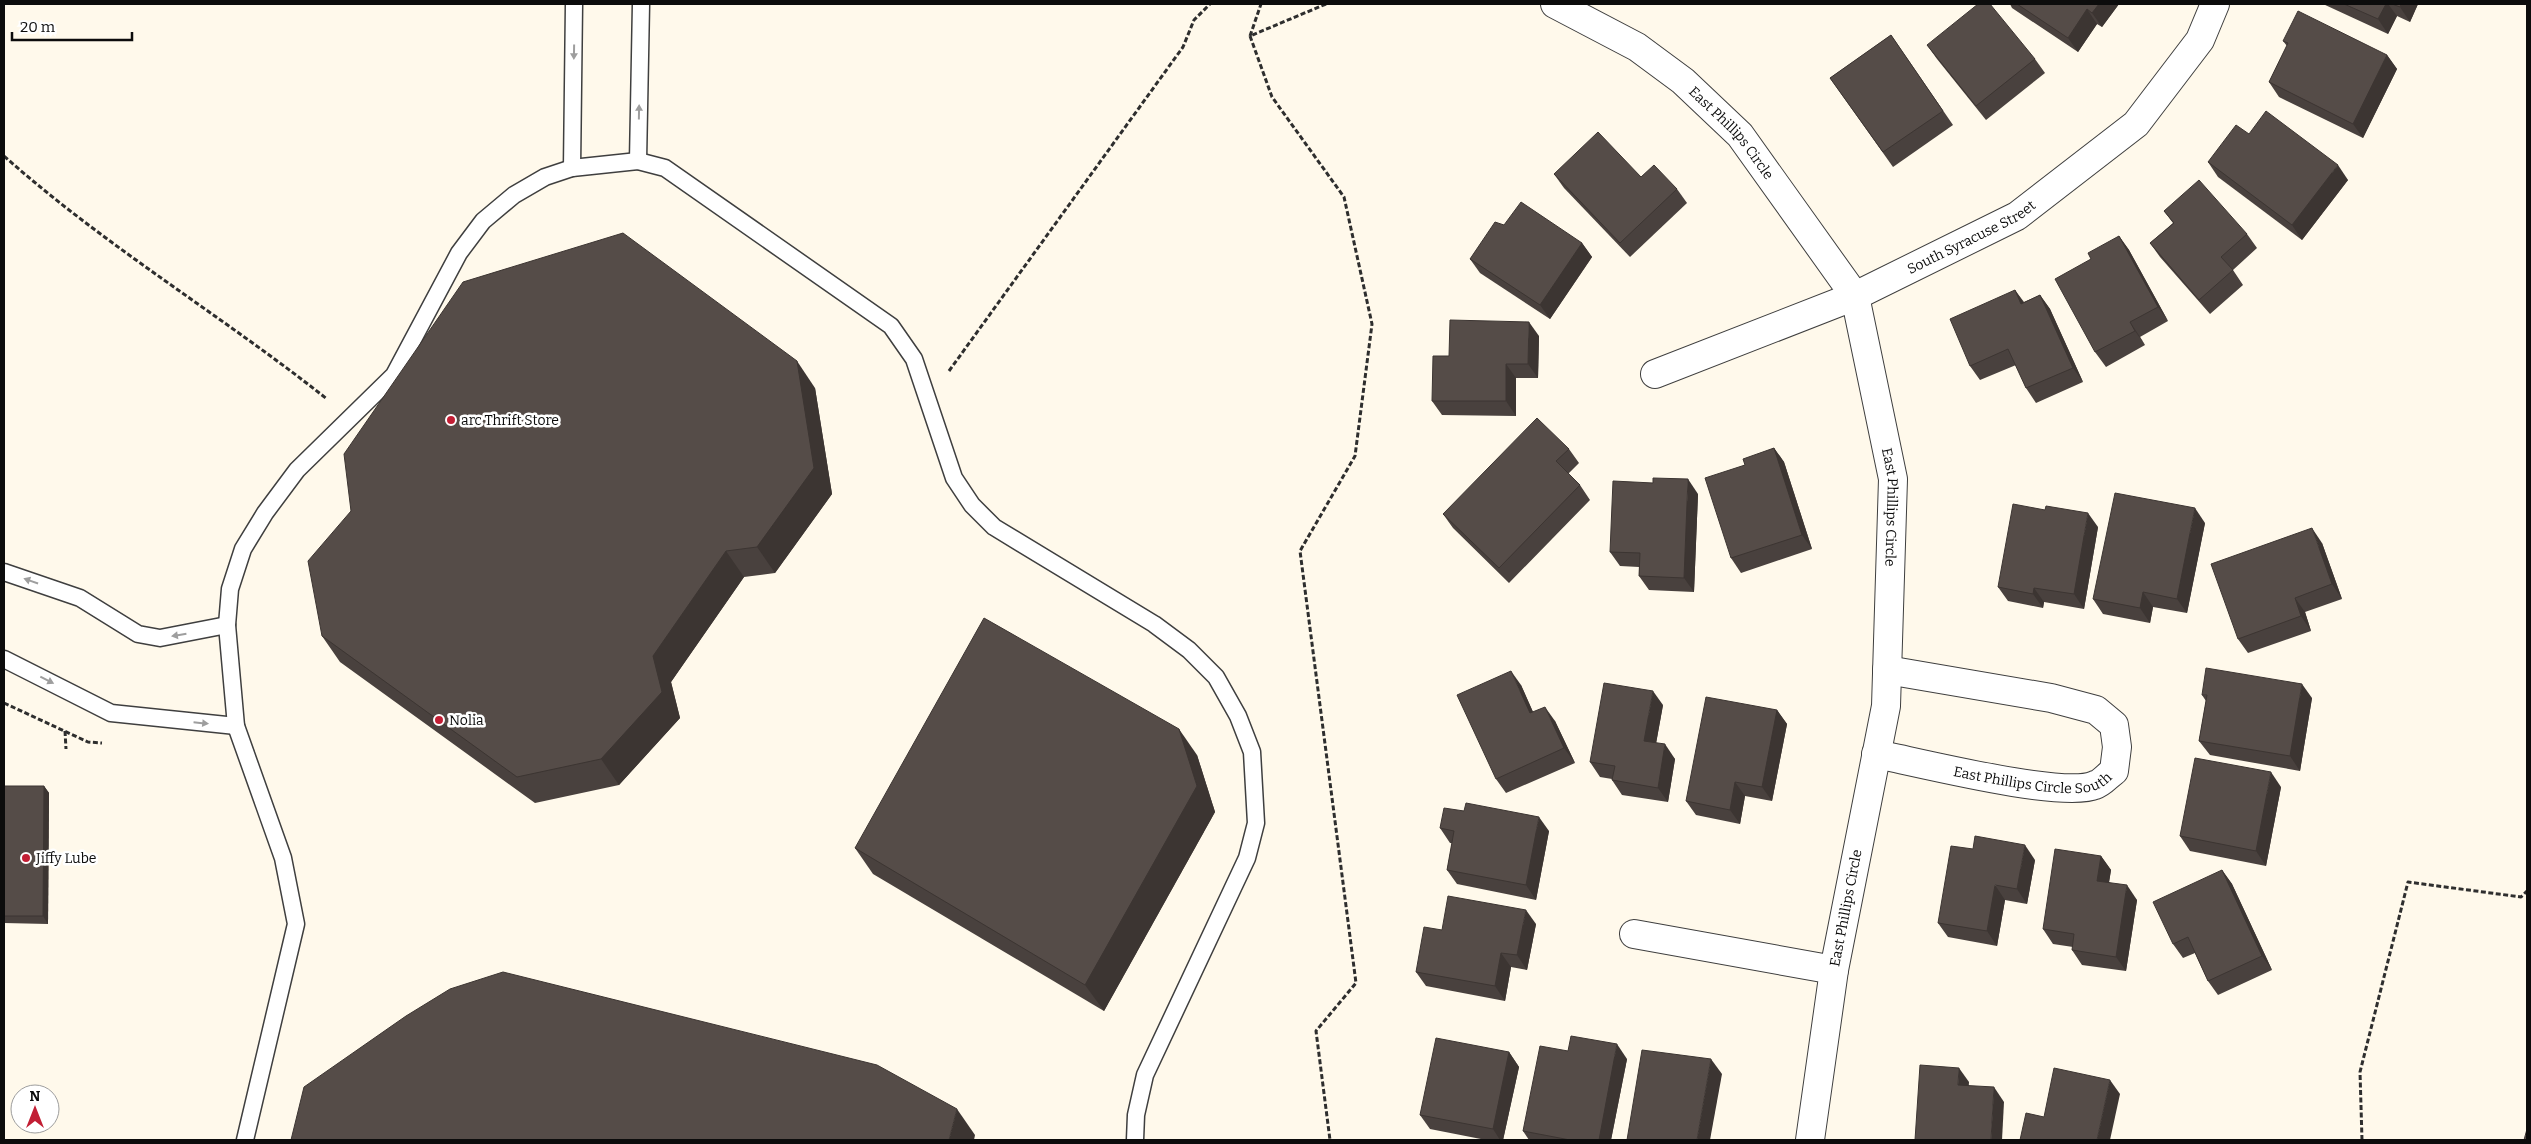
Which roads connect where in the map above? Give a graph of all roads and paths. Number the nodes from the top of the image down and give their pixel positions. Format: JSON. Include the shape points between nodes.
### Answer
{"nodes":[{"id":1,"x":574,"y":4,"type":"edge"},
{"id":2,"x":641,"y":4,"type":"edge"},
{"id":3,"x":1210,"y":4,"type":"edge"},
{"id":4,"x":1261,"y":4,"type":"edge"},
{"id":5,"x":1326,"y":4,"type":"edge"},
{"id":6,"x":1555,"y":4,"type":"edge"},
{"id":7,"x":2215,"y":4,"type":"edge"},
{"id":8,"x":1250,"y":36,"type":"junction"},
{"id":9,"x":4,"y":156,"type":"edge"},
{"id":10,"x":638,"y":161,"type":"junction"},
{"id":11,"x":572,"y":168,"type":"junction"},
{"id":12,"x":1854,"y":296,"type":"junction"},
{"id":13,"x":1655,"y":374,"type":"dead end"},
{"id":14,"x":928,"y":400,"type":"junction"},
{"id":15,"x":351,"y":418,"type":"junction"},
{"id":16,"x":4,"y":572,"type":"edge"},
{"id":17,"x":227,"y":625,"type":"junction"},
{"id":18,"x":4,"y":659,"type":"edge"},
{"id":19,"x":1887,"y":670,"type":"junction"},
{"id":20,"x":236,"y":726,"type":"junction"},
{"id":21,"x":65,"y":731,"type":"dead end"},
{"id":22,"x":66,"y":749,"type":"dead end"},
{"id":23,"x":1876,"y":754,"type":"junction"},
{"id":24,"x":2527,"y":891,"type":"edge"},
{"id":25,"x":1634,"y":934,"type":"dead end"},
{"id":26,"x":1834,"y":970,"type":"junction"},
{"id":27,"x":244,"y":1140,"type":"edge"},
{"id":28,"x":1135,"y":1140,"type":"edge"},
{"id":29,"x":1330,"y":1140,"type":"edge"},
{"id":30,"x":1810,"y":1140,"type":"edge"},
{"id":31,"x":2362,"y":1140,"type":"edge"}],
"edges":[{"from":1,"to":11,"type":"lane","one_way":true},
{"from":10,"to":2,"type":"lane","one_way":true},
{"from":3,"to":14,"type":"path","via":[[1194,20],[1183,47]]},
{"from":4,"to":8,"type":"path"},
{"from":5,"to":8,"type":"path"},
{"from":6,"to":12,"type":"street","name":"East Phillips Circle","via":[[1637,47],[1683,81],[1740,135]]},
{"from":7,"to":12,"type":"street","name":"South Syracuse Street","via":[[2200,40],[2136,124],[2017,216]]},
{"from":8,"to":29,"type":"path","via":[[1272,97],[1344,197],[1372,324],[1355,456],[1300,551],[1356,983],[1316,1031]]},
{"from":9,"to":15,"type":"path","via":[[90,227]]},
{"from":10,"to":11,"type":"lane"},
{"from":10,"to":14,"type":"lane","via":[[665,168],[891,326],[914,359]]},
{"from":11,"to":15,"type":"lane","via":[[545,177],[514,195],[483,221],[459,253],[394,376]]},
{"from":12,"to":13,"type":"street","name":"South Syracuse Street"},
{"from":12,"to":19,"type":"street","name":"East Phillips Circle","via":[[1893,479]]},
{"from":14,"to":28,"type":"lane","via":[[954,478],[972,504],[994,527],[1154,624],[1189,650],[1216,677],[1238,716],[1252,752],[1256,823],[1247,858],[1145,1075],[1136,1115]]},
{"from":15,"to":17,"type":"lane","via":[[297,470],[243,549],[230,589]]},
{"from":17,"to":16,"type":"lane","one_way":true,"via":[[160,638],[138,634],[80,598]]},
{"from":17,"to":20,"type":"lane"},
{"from":18,"to":20,"type":"lane","one_way":true,"via":[[111,713]]},
{"from":19,"to":23,"type":"street","name":"East Phillips Circle","via":[[1886,706]]},
{"from":19,"to":23,"type":"street","name":"East Phillips Circle South","via":[[2051,698],[2096,710],[2114,725],[2117,746],[2114,771],[2095,785],[2064,788],[2010,781]]},
{"from":20,"to":27,"type":"lane","via":[[284,858],[296,924]]},
{"from":21,"to":22,"type":"path"},
{"from":23,"to":26,"type":"street","name":"East Phillips Circle"},
{"from":24,"to":31,"type":"path","via":[[2521,897],[2408,882],[2360,1072]]},
{"from":25,"to":26,"type":"street"},
{"from":26,"to":30,"type":"street","name":"East Phillips Circle"}]}
